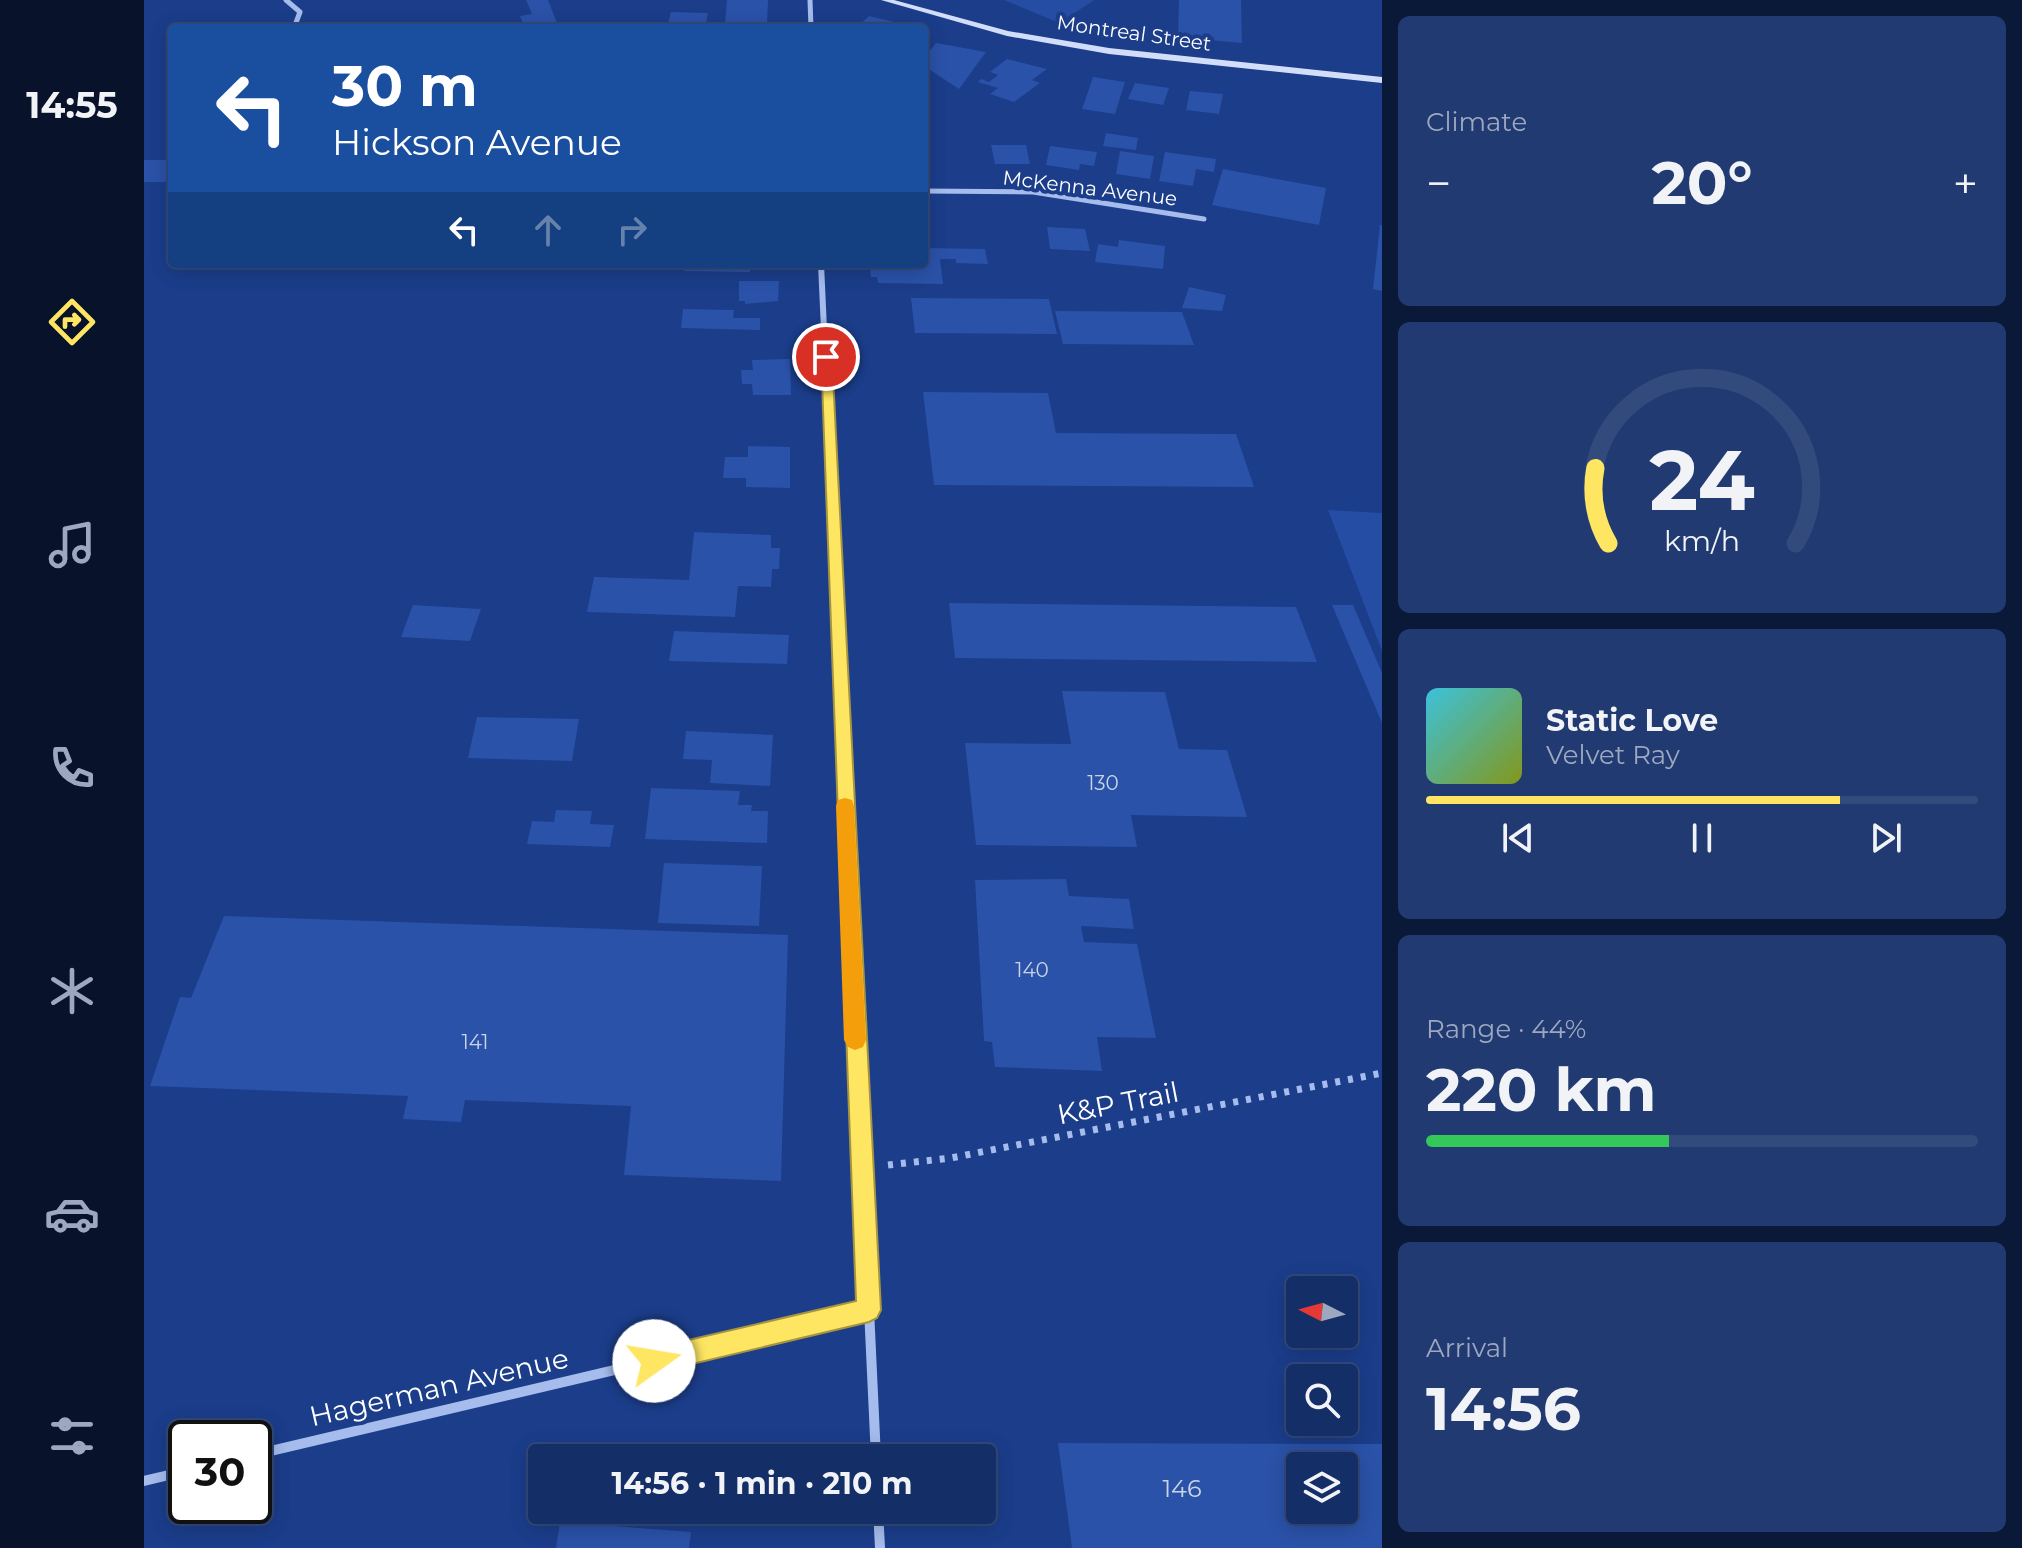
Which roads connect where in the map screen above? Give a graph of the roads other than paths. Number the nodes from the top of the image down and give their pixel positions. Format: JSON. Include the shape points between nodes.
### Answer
{"nodes":[{"id":1,"x":286,"y":0,"type":"edge"},
{"id":2,"x":810,"y":0,"type":"edge"},
{"id":3,"x":885,"y":0,"type":"edge"},
{"id":4,"x":296,"y":24,"type":"edge"},
{"id":5,"x":811,"y":24,"type":"edge"},
{"id":6,"x":1382,"y":80,"type":"edge"},
{"id":7,"x":928,"y":191,"type":"edge"},
{"id":8,"x":1204,"y":219,"type":"dead end"},
{"id":9,"x":821,"y":268,"type":"edge"},
{"id":10,"x":869,"y":1310,"type":"junction"},
{"id":11,"x":875,"y":1444,"type":"edge"},
{"id":12,"x":272,"y":1451,"type":"edge"},
{"id":13,"x":168,"y":1475,"type":"edge"},
{"id":14,"x":144,"y":1481,"type":"edge"},
{"id":15,"x":879,"y":1524,"type":"edge"},
{"id":16,"x":880,"y":1548,"type":"edge"}],
"edges":[{"from":1,"to":4,"type":"street","via":[[300,12]]},
{"from":2,"to":5,"type":"street"},
{"from":3,"to":6,"type":"main road","name":"Montreal Street","via":[[1007,33],[1109,51]]},
{"from":7,"to":8,"type":"street","name":"McKenna Avenue","via":[[1033,192]]},
{"from":9,"to":10,"type":"street"},
{"from":10,"to":11,"type":"street"},
{"from":10,"to":12,"type":"street","name":"Hagerman Avenue"},
{"from":13,"to":14,"type":"street"},
{"from":15,"to":16,"type":"street"}]}
